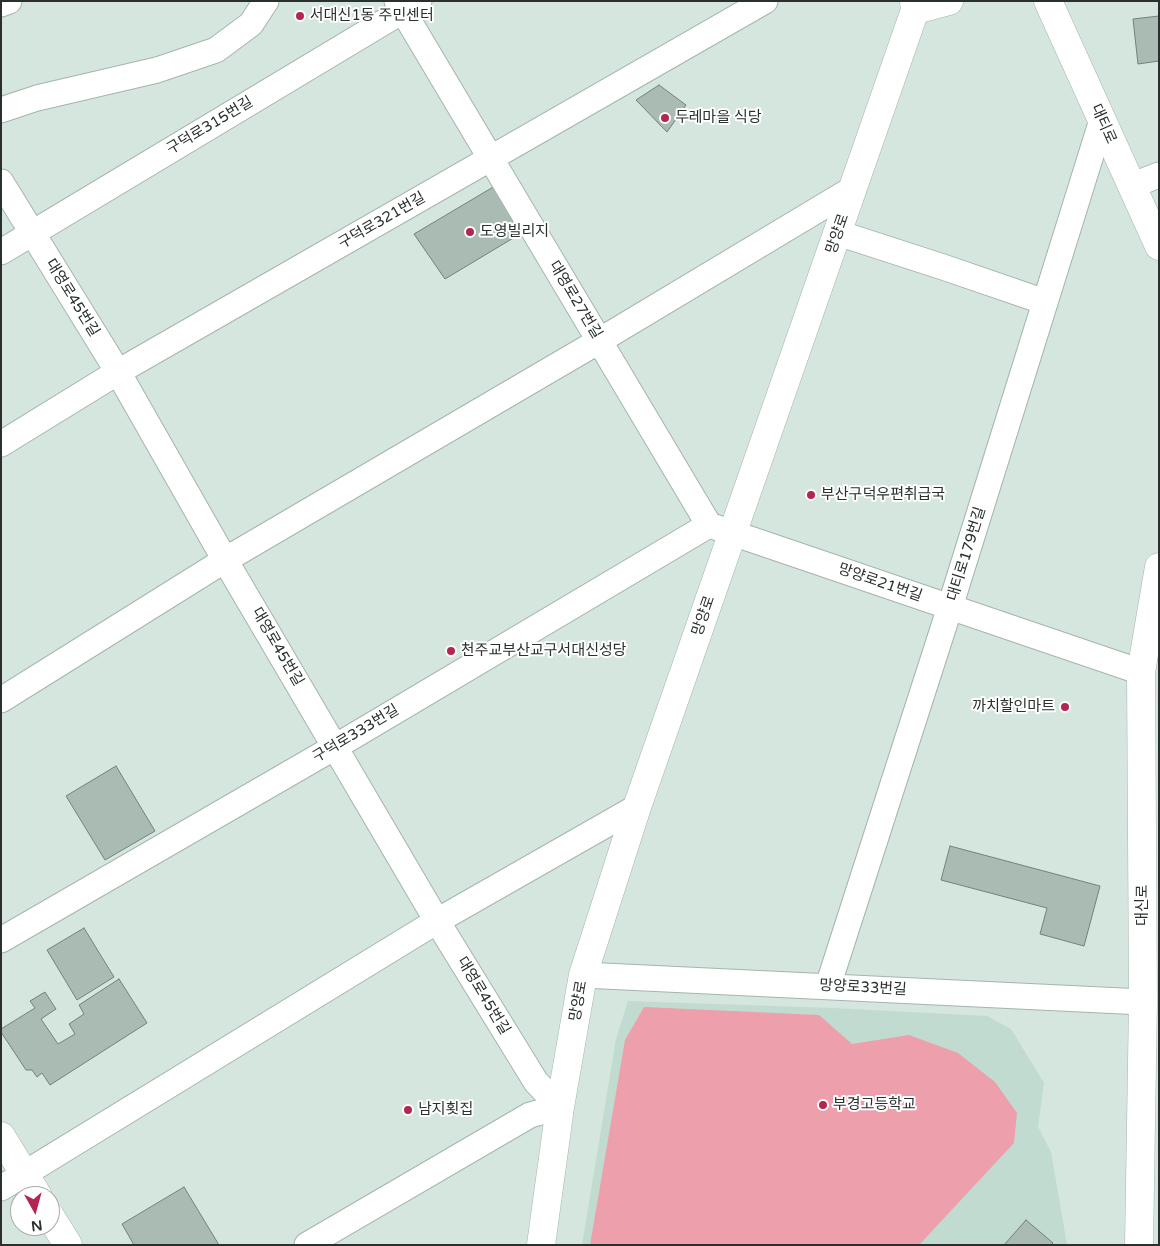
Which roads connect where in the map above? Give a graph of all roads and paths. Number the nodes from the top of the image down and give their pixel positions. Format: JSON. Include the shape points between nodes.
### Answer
{"nodes":[{"id":1,"x":9,"y":1,"type":"edge"},
{"id":2,"x":266,"y":1,"type":"edge"},
{"id":3,"x":765,"y":1,"type":"edge"},
{"id":4,"x":949,"y":1,"type":"edge"},
{"id":5,"x":1,"y":4,"type":"edge"},
{"id":6,"x":406,"y":4,"type":"edge"},
{"id":7,"x":916,"y":4,"type":"edge"},
{"id":8,"x":1049,"y":4,"type":"edge"},
{"id":9,"x":1,"y":110,"type":"edge"},
{"id":10,"x":1102,"y":120,"type":"junction"},
{"id":11,"x":490,"y":159,"type":"junction"},
{"id":12,"x":1159,"y":175,"type":"edge"},
{"id":13,"x":1,"y":182,"type":"edge"},
{"id":14,"x":1131,"y":186,"type":"junction"},
{"id":15,"x":854,"y":188,"type":"junction"},
{"id":16,"x":1151,"y":210,"type":"edge"},
{"id":17,"x":32,"y":232,"type":"junction"},
{"id":18,"x":838,"y":233,"type":"junction"},
{"id":19,"x":1159,"y":246,"type":"edge"},
{"id":20,"x":1,"y":252,"type":"edge"},
{"id":21,"x":1045,"y":302,"type":"junction"},
{"id":22,"x":599,"y":341,"type":"junction"},
{"id":23,"x":118,"y":372,"type":"junction"},
{"id":24,"x":1,"y":444,"type":"edge"},
{"id":25,"x":721,"y":529,"type":"junction"},
{"id":26,"x":225,"y":560,"type":"junction"},
{"id":27,"x":1159,"y":567,"type":"edge"},
{"id":28,"x":950,"y":607,"type":"junction"},
{"id":29,"x":1142,"y":672,"type":"junction"},
{"id":30,"x":1,"y":700,"type":"edge"},
{"id":31,"x":335,"y":747,"type":"junction"},
{"id":32,"x":637,"y":807,"type":"junction"},
{"id":33,"x":437,"y":920,"type":"junction"},
{"id":34,"x":1,"y":940,"type":"edge"},
{"id":35,"x":1151,"y":948,"type":"edge"},
{"id":36,"x":583,"y":975,"type":"junction"},
{"id":37,"x":828,"y":986,"type":"junction"},
{"id":38,"x":1144,"y":1002,"type":"junction"},
{"id":39,"x":560,"y":1107,"type":"junction"},
{"id":40,"x":1,"y":1136,"type":"edge"},
{"id":41,"x":31,"y":1185,"type":"edge"},
{"id":42,"x":1,"y":1188,"type":"edge"},
{"id":43,"x":60,"y":1232,"type":"edge"},
{"id":44,"x":68,"y":1245,"type":"edge"},
{"id":45,"x":307,"y":1245,"type":"edge"},
{"id":46,"x":541,"y":1245,"type":"edge"},
{"id":47,"x":1138,"y":1245,"type":"edge"}],
"edges":[{"from":1,"to":5,"type":"street"},
{"from":2,"to":9,"type":"street","via":[[251,24],[216,50],[157,70],[37,98]]},
{"from":3,"to":11,"type":"street","name":"구덕로321번길"},
{"from":4,"to":7,"type":"main road"},
{"from":6,"to":11,"type":"street","name":"대영로27번길"},
{"from":6,"to":17,"type":"street","name":"구덕로315번길"},
{"from":7,"to":15,"type":"main road","name":"망양로"},
{"from":8,"to":10,"type":"main road","name":"대티로"},
{"from":10,"to":14,"type":"main road","name":"대티로"},
{"from":10,"to":21,"type":"street","name":"대티로179번길"},
{"from":11,"to":22,"type":"street","name":"대영로27번길"},
{"from":11,"to":23,"type":"street","name":"구덕로321번길"},
{"from":12,"to":14,"type":"street"},
{"from":13,"to":17,"type":"street","name":"대영로45번길"},
{"from":14,"to":16,"type":"main road","name":"대티로"},
{"from":15,"to":18,"type":"main road","name":"망양로"},
{"from":15,"to":22,"type":"street"},
{"from":16,"to":19,"type":"main road","name":"대티로"},
{"from":17,"to":20,"type":"street","name":"구덕로315번길"},
{"from":17,"to":23,"type":"street","name":"대영로45번길"},
{"from":18,"to":21,"type":"street"},
{"from":18,"to":25,"type":"main road","name":"망양로"},
{"from":21,"to":28,"type":"street","name":"대티로179번길"},
{"from":22,"to":25,"type":"street","name":"대영로27번길"},
{"from":22,"to":26,"type":"street"},
{"from":23,"to":24,"type":"street","name":"구덕로321번길"},
{"from":23,"to":26,"type":"street","name":"대영로45번길"},
{"from":25,"to":28,"type":"street","name":"망양로21번길"},
{"from":25,"to":31,"type":"street","name":"구덕로333번길"},
{"from":25,"to":32,"type":"main road","name":"망양로"},
{"from":26,"to":30,"type":"street"},
{"from":26,"to":31,"type":"street","name":"대영로45번길"},
{"from":27,"to":29,"type":"main road","name":"대신로"},
{"from":28,"to":29,"type":"street","name":"망양로21번길"},
{"from":28,"to":37,"type":"street","name":"대티로179번길"},
{"from":29,"to":35,"type":"main road","name":"대신로"},
{"from":31,"to":33,"type":"street","name":"대영로45번길"},
{"from":31,"to":34,"type":"street","name":"구덕로333번길"},
{"from":32,"to":33,"type":"street"},
{"from":32,"to":36,"type":"main road","name":"망양로"},
{"from":33,"to":39,"type":"street","name":"대영로45번길","via":[[536,1082]]},
{"from":33,"to":41,"type":"street"},
{"from":35,"to":38,"type":"main road","name":"대신로"},
{"from":36,"to":37,"type":"street","name":"망양로33번길"},
{"from":36,"to":39,"type":"main road","name":"망양로"},
{"from":37,"to":38,"type":"street","name":"망양로33번길"},
{"from":38,"to":47,"type":"main road","name":"대신로"},
{"from":39,"to":45,"type":"street","via":[[530,1115]]},
{"from":39,"to":46,"type":"main road","name":"망양로"},
{"from":40,"to":41,"type":"main road"},
{"from":41,"to":42,"type":"street"},
{"from":43,"to":44,"type":"main road"}]}
